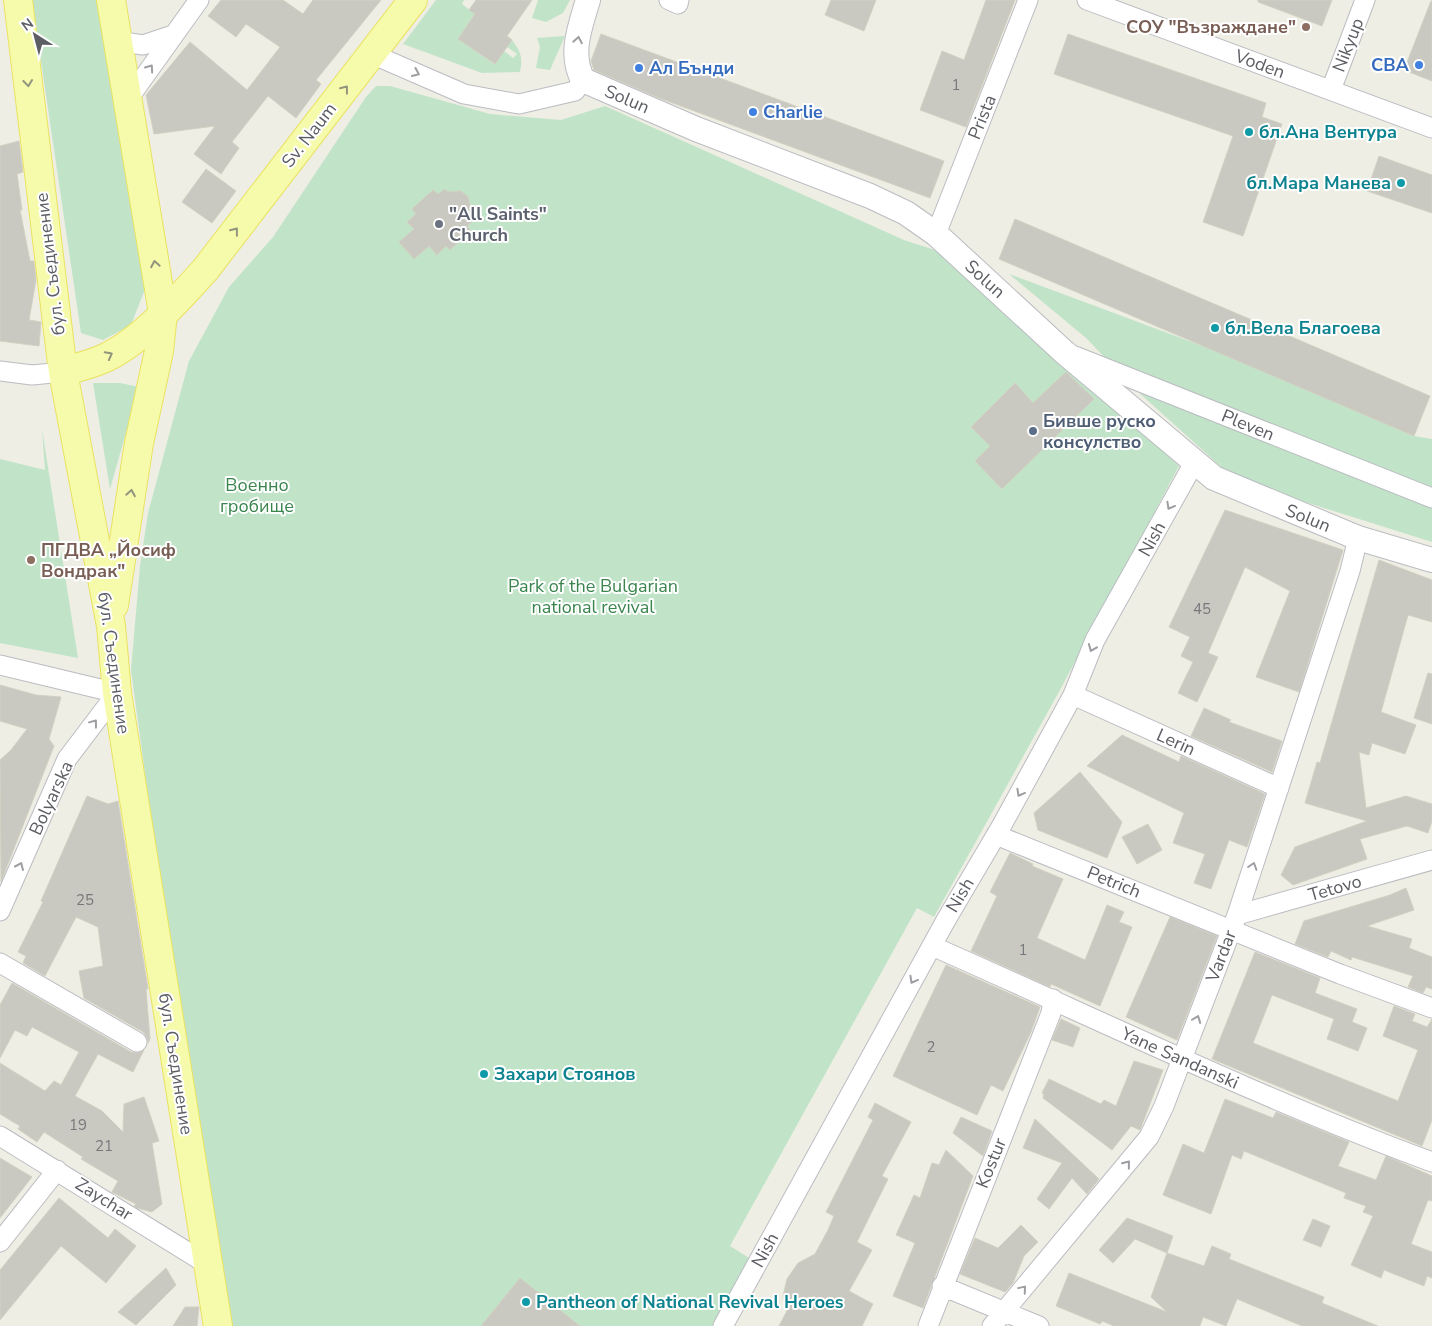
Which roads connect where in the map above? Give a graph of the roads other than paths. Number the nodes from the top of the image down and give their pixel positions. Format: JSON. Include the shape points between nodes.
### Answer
{"nodes":[{"id":1,"x":18,"y":0,"type":"edge"},
{"id":2,"x":111,"y":0,"type":"edge"},
{"id":3,"x":199,"y":0,"type":"edge"},
{"id":4,"x":413,"y":0,"type":"edge"},
{"id":5,"x":588,"y":0,"type":"edge"},
{"id":6,"x":1028,"y":0,"type":"edge"},
{"id":7,"x":1087,"y":0,"type":"edge"},
{"id":8,"x":1365,"y":0,"type":"edge"},
{"id":9,"x":174,"y":34,"type":"junction"},
{"id":10,"x":117,"y":41,"type":"junction"},
{"id":11,"x":372,"y":54,"type":"junction"},
{"id":12,"x":583,"y":80,"type":"junction"},
{"id":13,"x":1331,"y":90,"type":"junction"},
{"id":14,"x":126,"y":102,"type":"junction"},
{"id":15,"x":1432,"y":128,"type":"edge"},
{"id":16,"x":936,"y":234,"type":"junction"},
{"id":17,"x":163,"y":312,"type":"junction"},
{"id":18,"x":1064,"y":352,"type":"junction"},
{"id":19,"x":0,"y":371,"type":"edge"},
{"id":20,"x":63,"y":372,"type":"junction"},
{"id":21,"x":1194,"y":463,"type":"junction"},
{"id":22,"x":1432,"y":498,"type":"edge"},
{"id":23,"x":1358,"y":538,"type":"junction"},
{"id":24,"x":1432,"y":560,"type":"edge"},
{"id":25,"x":111,"y":626,"type":"junction"},
{"id":26,"x":0,"y":665,"type":"edge"},
{"id":27,"x":117,"y":693,"type":"junction"},
{"id":28,"x":1073,"y":695,"type":"junction"},
{"id":29,"x":1279,"y":788,"type":"junction"},
{"id":30,"x":996,"y":835,"type":"junction"},
{"id":31,"x":1431,"y":859,"type":"edge"},
{"id":32,"x":0,"y":911,"type":"edge"},
{"id":33,"x":1234,"y":922,"type":"junction"},
{"id":34,"x":932,"y":946,"type":"junction"},
{"id":35,"x":0,"y":963,"type":"edge"},
{"id":36,"x":1053,"y":999,"type":"junction"},
{"id":37,"x":1432,"y":1008,"type":"edge"},
{"id":38,"x":137,"y":1042,"type":"dead end"},
{"id":39,"x":1182,"y":1060,"type":"junction"},
{"id":40,"x":0,"y":1136,"type":"edge"},
{"id":41,"x":1432,"y":1162,"type":"edge"},
{"id":42,"x":57,"y":1170,"type":"junction"},
{"id":43,"x":0,"y":1242,"type":"edge"},
{"id":44,"x":207,"y":1264,"type":"junction"},
{"id":45,"x":942,"y":1286,"type":"junction"},
{"id":46,"x":1004,"y":1312,"type":"junction"},
{"id":47,"x":218,"y":1326,"type":"edge"},
{"id":48,"x":723,"y":1326,"type":"edge"},
{"id":49,"x":928,"y":1326,"type":"edge"},
{"id":50,"x":992,"y":1326,"type":"edge"},
{"id":51,"x":1039,"y":1326,"type":"edge"}],
"edges":[{"from":1,"to":20,"type":"main road","name":"бул. Съединение","one_way":true},
{"from":2,"to":10,"type":"main road"},
{"from":3,"to":9,"type":"street"},
{"from":4,"to":11,"type":"main road","name":"Sv. Naum"},
{"from":12,"to":5,"type":"street","name":"Solun","one_way":true,"via":[[576,58]]},
{"from":6,"to":16,"type":"street","name":"Prista"},
{"from":7,"to":13,"type":"street","name":"Voden"},
{"from":8,"to":13,"type":"street","name":"Nikyup"},
{"from":9,"to":10,"type":"street","via":[[143,44]]},
{"from":14,"to":9,"type":"street","one_way":true},
{"from":10,"to":14,"type":"main road"},
{"from":11,"to":12,"type":"street","one_way":true,"via":[[464,94],[519,104],[575,91]]},
{"from":17,"to":11,"type":"main road","name":"Sv. Naum","one_way":true,"via":[[205,270]]},
{"from":12,"to":16,"type":"street","name":"Solun","via":[[696,129],[870,196],[906,213]]},
{"from":13,"to":15,"type":"street","name":"Voden"},
{"from":17,"to":14,"type":"main road","one_way":true},
{"from":16,"to":18,"type":"street","name":"Solun"},
{"from":20,"to":17,"type":"main road","name":"Sv. Naum","one_way":true,"via":[[116,352]]},
{"from":25,"to":17,"type":"main road","one_way":true},
{"from":18,"to":21,"type":"street","name":"Solun"},
{"from":18,"to":22,"type":"street","name":"Pleven"},
{"from":19,"to":20,"type":"street","via":[[32,375]]},
{"from":20,"to":25,"type":"main road","name":"бул. Съединение"},
{"from":21,"to":23,"type":"street","name":"Solun","via":[[1214,478]]},
{"from":21,"to":28,"type":"street","name":"Nish","one_way":true,"via":[[1095,640]]},
{"from":23,"to":24,"type":"street","name":"Solun"},
{"from":23,"to":29,"type":"street","name":"Vardar"},
{"from":25,"to":27,"type":"main road","name":"бул. Съединение"},
{"from":26,"to":27,"type":"street"},
{"from":32,"to":27,"type":"street","name":"Bolyarska","one_way":true,"via":[[67,759]]},
{"from":27,"to":44,"type":"main road","name":"бул. Съединение"},
{"from":28,"to":29,"type":"street","name":"Lerin"},
{"from":28,"to":30,"type":"street","name":"Nish","one_way":true},
{"from":33,"to":29,"type":"street","name":"Vardar","one_way":true},
{"from":30,"to":33,"type":"street","name":"Petrich"},
{"from":30,"to":34,"type":"street","name":"Nish"},
{"from":31,"to":33,"type":"street","name":"Tetovo"},
{"from":33,"to":37,"type":"street","name":"Petrich"},
{"from":39,"to":33,"type":"street","name":"Vardar","one_way":true},
{"from":34,"to":36,"type":"street","name":"Yane Sandanski"},
{"from":34,"to":48,"type":"street","name":"Nish","one_way":true},
{"from":35,"to":38,"type":"street"},
{"from":36,"to":39,"type":"street","name":"Yane Sandanski"},
{"from":36,"to":45,"type":"street","name":"Kostur","via":[[1051,1014]]},
{"from":39,"to":41,"type":"street","name":"Yane Sandanski","via":[[1340,1128]]},
{"from":46,"to":39,"type":"street","name":"Vardar","one_way":true,"via":[[1149,1137]]},
{"from":40,"to":42,"type":"street","name":"Zaychar"},
{"from":42,"to":43,"type":"street"},
{"from":42,"to":44,"type":"street","name":"Zaychar"},
{"from":44,"to":47,"type":"main road","name":"бул. Съединение"},
{"from":45,"to":46,"type":"street"},
{"from":45,"to":49,"type":"street","name":"Kostur"},
{"from":46,"to":50,"type":"street","name":"Vardar"},
{"from":46,"to":51,"type":"street"}]}
